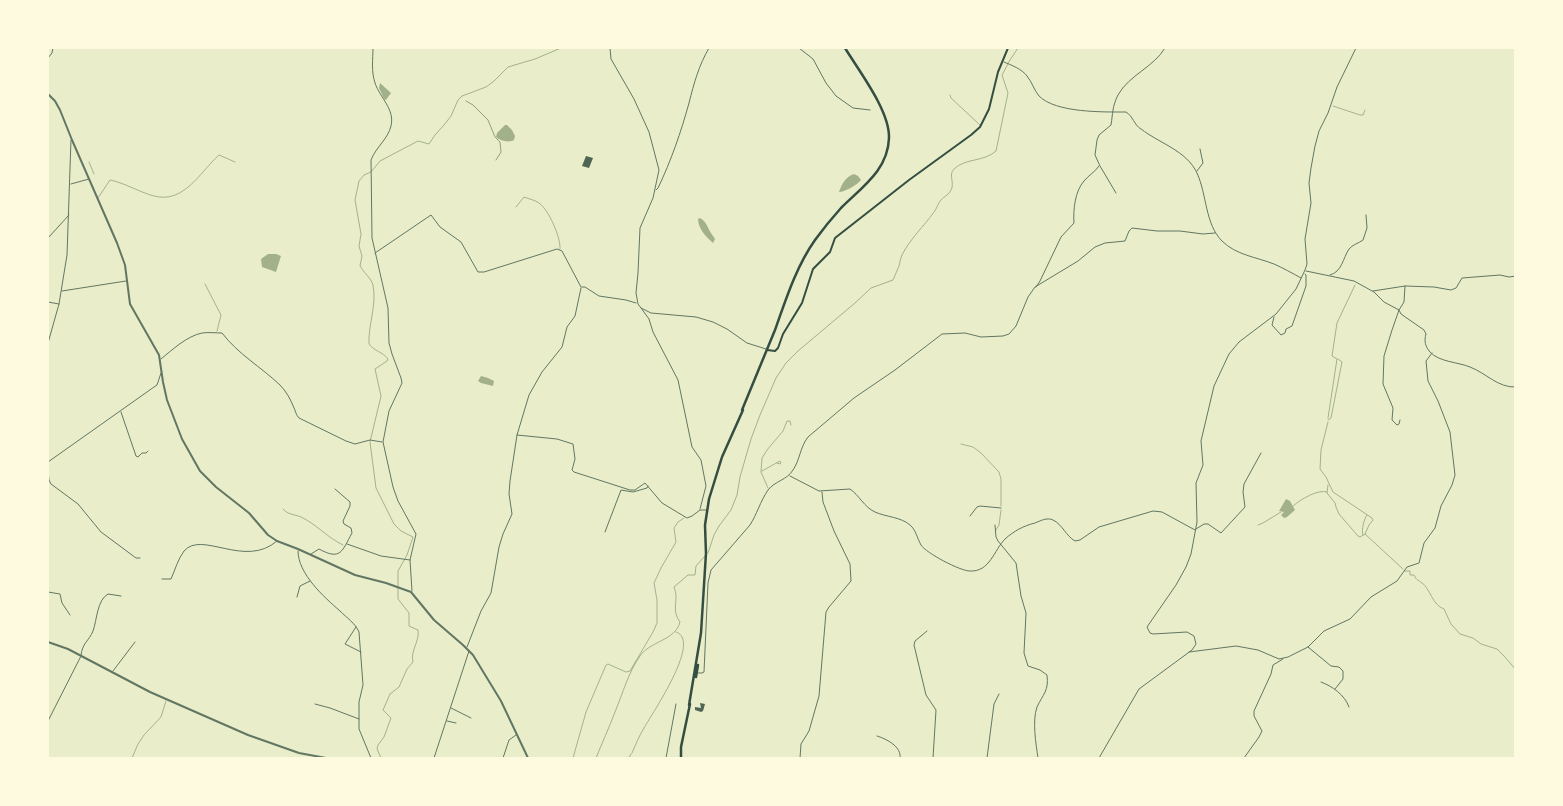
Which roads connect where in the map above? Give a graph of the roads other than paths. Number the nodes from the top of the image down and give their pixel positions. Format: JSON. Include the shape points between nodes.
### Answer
{"nodes":[{"id":1,"x":53,"y":48,"type":"edge"},
{"id":2,"x":373,"y":48,"type":"edge"},
{"id":3,"x":610,"y":48,"type":"edge"},
{"id":4,"x":709,"y":48,"type":"edge"},
{"id":5,"x":799,"y":48,"type":"edge"},
{"id":6,"x":845,"y":48,"type":"edge"},
{"id":7,"x":992,"y":48,"type":"edge"},
{"id":8,"x":996,"y":48,"type":"edge"},
{"id":9,"x":1008,"y":48,"type":"edge"},
{"id":10,"x":1165,"y":48,"type":"edge"},
{"id":11,"x":1356,"y":48,"type":"edge"},
{"id":12,"x":48,"y":58,"type":"edge"},
{"id":13,"x":1002,"y":61,"type":"junction"},
{"id":14,"x":48,"y":94,"type":"edge"},
{"id":15,"x":950,"y":95,"type":"dead end"},
{"id":16,"x":1331,"y":106,"type":"junction"},
{"id":17,"x":870,"y":110,"type":"dead end"},
{"id":18,"x":1366,"y":110,"type":"dead end"},
{"id":19,"x":1111,"y":112,"type":"junction"},
{"id":20,"x":981,"y":125,"type":"junction"},
{"id":21,"x":72,"y":140,"type":"junction"},
{"id":22,"x":1200,"y":149,"type":"dead end"},
{"id":23,"x":89,"y":162,"type":"dead end"},
{"id":24,"x":235,"y":162,"type":"dead end"},
{"id":25,"x":1100,"y":166,"type":"junction"},
{"id":26,"x":1197,"y":172,"type":"junction"},
{"id":27,"x":94,"y":174,"type":"dead end"},
{"id":28,"x":89,"y":179,"type":"junction"},
{"id":29,"x":70,"y":184,"type":"junction"},
{"id":30,"x":655,"y":191,"type":"junction"},
{"id":31,"x":1116,"y":193,"type":"dead end"},
{"id":32,"x":98,"y":199,"type":"junction"},
{"id":33,"x":516,"y":207,"type":"dead end"},
{"id":34,"x":70,"y":215,"type":"junction"},
{"id":35,"x":1366,"y":215,"type":"dead end"},
{"id":36,"x":1215,"y":233,"type":"junction"},
{"id":37,"x":48,"y":238,"type":"edge"},
{"id":38,"x":560,"y":250,"type":"junction"},
{"id":39,"x":375,"y":253,"type":"junction"},
{"id":40,"x":1305,"y":270,"type":"junction"},
{"id":41,"x":1304,"y":274,"type":"junction"},
{"id":42,"x":1329,"y":275,"type":"junction"},
{"id":43,"x":1516,"y":276,"type":"edge"},
{"id":44,"x":1302,"y":278,"type":"junction"},
{"id":45,"x":126,"y":281,"type":"junction"},
{"id":46,"x":205,"y":284,"type":"dead end"},
{"id":47,"x":1405,"y":286,"type":"junction"},
{"id":48,"x":1035,"y":287,"type":"junction"},
{"id":49,"x":581,"y":288,"type":"junction"},
{"id":50,"x":62,"y":291,"type":"junction"},
{"id":51,"x":1372,"y":291,"type":"junction"},
{"id":52,"x":48,"y":302,"type":"edge"},
{"id":53,"x":59,"y":304,"type":"junction"},
{"id":54,"x":638,"y":304,"type":"junction"},
{"id":55,"x":641,"y":308,"type":"junction"},
{"id":56,"x":1399,"y":310,"type":"junction"},
{"id":57,"x":1274,"y":316,"type":"junction"},
{"id":58,"x":217,"y":333,"type":"junction"},
{"id":59,"x":48,"y":336,"type":"edge"},
{"id":60,"x":48,"y":343,"type":"edge"},
{"id":61,"x":768,"y":350,"type":"junction"},
{"id":62,"x":1432,"y":354,"type":"junction"},
{"id":63,"x":160,"y":360,"type":"junction"},
{"id":64,"x":161,"y":373,"type":"junction"},
{"id":65,"x":1516,"y":387,"type":"edge"},
{"id":66,"x":121,"y":411,"type":"junction"},
{"id":67,"x":1400,"y":420,"type":"dead end"},
{"id":68,"x":791,"y":425,"type":"dead end"},
{"id":69,"x":517,"y":435,"type":"junction"},
{"id":70,"x":383,"y":442,"type":"junction"},
{"id":71,"x":961,"y":444,"type":"dead end"},
{"id":72,"x":148,"y":451,"type":"dead end"},
{"id":73,"x":1261,"y":454,"type":"dead end"},
{"id":74,"x":48,"y":462,"type":"edge"},
{"id":75,"x":776,"y":463,"type":"dead end"},
{"id":76,"x":48,"y":471,"type":"edge"},
{"id":77,"x":761,"y":472,"type":"junction"},
{"id":78,"x":789,"y":476,"type":"junction"},
{"id":79,"x":649,"y":486,"type":"junction"},
{"id":80,"x":335,"y":489,"type":"dead end"},
{"id":81,"x":769,"y":489,"type":"junction"},
{"id":82,"x":822,"y":492,"type":"junction"},
{"id":83,"x":1001,"y":508,"type":"junction"},
{"id":84,"x":283,"y":509,"type":"dead end"},
{"id":85,"x":700,"y":510,"type":"junction"},
{"id":86,"x":707,"y":510,"type":"junction"},
{"id":87,"x":970,"y":516,"type":"dead end"},
{"id":88,"x":686,"y":517,"type":"junction"},
{"id":89,"x":995,"y":525,"type":"dead end"},
{"id":90,"x":996,"y":530,"type":"junction"},
{"id":91,"x":1196,"y":530,"type":"junction"},
{"id":92,"x":605,"y":532,"type":"dead end"},
{"id":93,"x":277,"y":541,"type":"junction"},
{"id":94,"x":1000,"y":544,"type":"junction"},
{"id":95,"x":346,"y":545,"type":"junction"},
{"id":96,"x":298,"y":549,"type":"junction"},
{"id":97,"x":311,"y":554,"type":"junction"},
{"id":98,"x":706,"y":554,"type":"junction"},
{"id":99,"x":140,"y":558,"type":"dead end"},
{"id":100,"x":410,"y":560,"type":"junction"},
{"id":101,"x":48,"y":567,"type":"edge"},
{"id":102,"x":162,"y":580,"type":"dead end"},
{"id":103,"x":310,"y":580,"type":"junction"},
{"id":104,"x":48,"y":592,"type":"edge"},
{"id":105,"x":411,"y":592,"type":"junction"},
{"id":106,"x":121,"y":596,"type":"dead end"},
{"id":107,"x":296,"y":597,"type":"dead end"},
{"id":108,"x":70,"y":615,"type":"dead end"},
{"id":109,"x":357,"y":626,"type":"junction"},
{"id":110,"x":927,"y":631,"type":"dead end"},
{"id":111,"x":48,"y":642,"type":"edge"},
{"id":112,"x":135,"y":642,"type":"dead end"},
{"id":113,"x":1308,"y":647,"type":"junction"},
{"id":114,"x":467,"y":648,"type":"junction"},
{"id":115,"x":469,"y":651,"type":"junction"},
{"id":116,"x":362,"y":652,"type":"junction"},
{"id":117,"x":1187,"y":653,"type":"junction"},
{"id":118,"x":82,"y":656,"type":"junction"},
{"id":119,"x":1283,"y":658,"type":"junction"},
{"id":120,"x":112,"y":672,"type":"junction"},
{"id":121,"x":696,"y":672,"type":"junction"},
{"id":122,"x":1321,"y":682,"type":"dead end"},
{"id":123,"x":1335,"y":689,"type":"junction"},
{"id":124,"x":999,"y":694,"type":"dead end"},
{"id":125,"x":166,"y":700,"type":"junction"},
{"id":126,"x":315,"y":704,"type":"dead end"},
{"id":127,"x":676,"y":704,"type":"dead end"},
{"id":128,"x":1349,"y":707,"type":"dead end"},
{"id":129,"x":451,"y":708,"type":"junction"},
{"id":130,"x":359,"y":718,"type":"junction"},
{"id":131,"x":471,"y":718,"type":"dead end"},
{"id":132,"x":48,"y":721,"type":"edge"},
{"id":133,"x":446,"y":721,"type":"junction"},
{"id":134,"x":456,"y":723,"type":"dead end"},
{"id":135,"x":517,"y":734,"type":"junction"},
{"id":136,"x":877,"y":736,"type":"dead end"},
{"id":137,"x":132,"y":758,"type":"edge"},
{"id":138,"x":326,"y":758,"type":"edge"},
{"id":139,"x":371,"y":758,"type":"edge"},
{"id":140,"x":434,"y":758,"type":"edge"},
{"id":141,"x":502,"y":758,"type":"edge"},
{"id":142,"x":528,"y":758,"type":"edge"},
{"id":143,"x":573,"y":758,"type":"edge"},
{"id":144,"x":666,"y":758,"type":"edge"},
{"id":145,"x":681,"y":758,"type":"edge"},
{"id":146,"x":800,"y":758,"type":"edge"},
{"id":147,"x":900,"y":758,"type":"edge"},
{"id":148,"x":933,"y":758,"type":"edge"},
{"id":149,"x":987,"y":758,"type":"edge"},
{"id":150,"x":1015,"y":758,"type":"edge"},
{"id":151,"x":1018,"y":758,"type":"edge"},
{"id":152,"x":1038,"y":758,"type":"edge"},
{"id":153,"x":1099,"y":758,"type":"edge"},
{"id":154,"x":1244,"y":758,"type":"edge"}],
"edges":[{"from":1,"to":12,"type":"street"},
{"from":2,"to":39,"type":"street","via":[[373,75],[392,120],[389,133],[373,155],[372,238]]},
{"from":3,"to":30,"type":"street","via":[[611,59],[651,138],[659,170]]},
{"from":4,"to":30,"type":"street","via":[[694,82],[669,163]]},
{"from":5,"to":17,"type":"street","via":[[813,59],[836,96],[853,108]]},
{"from":6,"to":61,"type":"main road","via":[[883,111],[888,127],[888,150],[875,175],[832,218],[807,252]]},
{"from":7,"to":8,"type":"street"},
{"from":9,"to":13,"type":"main road"},
{"from":10,"to":19,"type":"street","via":[[1123,88]]},
{"from":11,"to":16,"type":"street"},
{"from":13,"to":19,"type":"street","via":[[1026,74],[1038,94],[1051,104],[1077,110]]},
{"from":13,"to":20,"type":"main road","via":[[989,110]]},
{"from":14,"to":21,"type":"street","via":[[55,100]]},
{"from":15,"to":20,"type":"lane"},
{"from":16,"to":18,"type":"lane","via":[[1360,115]]},
{"from":16,"to":40,"type":"street","via":[[1319,131],[1311,168]]},
{"from":19,"to":25,"type":"street","via":[[1111,126],[1097,140],[1095,155]]},
{"from":19,"to":26,"type":"street","via":[[1126,112],[1138,128],[1179,153]]},
{"from":20,"to":61,"type":"main road","via":[[837,236],[830,252],[813,269],[802,303],[778,348]]},
{"from":21,"to":28,"type":"street"},
{"from":21,"to":29,"type":"street"},
{"from":22,"to":26,"type":"street","via":[[1203,163]]},
{"from":23,"to":27,"type":"lane"},
{"from":24,"to":32,"type":"lane","via":[[219,155],[194,182],[172,196],[153,196],[110,180]]},
{"from":25,"to":31,"type":"street"},
{"from":25,"to":48,"type":"street","via":[[1081,186],[1073,209],[1074,223],[1061,238]]},
{"from":26,"to":36,"type":"street"},
{"from":28,"to":29,"type":"street"},
{"from":28,"to":32,"type":"street"},
{"from":29,"to":34,"type":"street"},
{"from":30,"to":54,"type":"street","via":[[640,228]]},
{"from":32,"to":45,"type":"street","via":[[117,243]]},
{"from":33,"to":38,"type":"lane","via":[[524,198],[540,204],[557,233]]},
{"from":34,"to":37,"type":"street"},
{"from":34,"to":50,"type":"street"},
{"from":35,"to":42,"type":"street","via":[[1367,228],[1363,240],[1349,249],[1336,274]]},
{"from":36,"to":44,"type":"street","via":[[1239,252]]},
{"from":36,"to":48,"type":"street","via":[[1132,228],[1125,241],[1095,247]]},
{"from":38,"to":39,"type":"street","via":[[480,273],[461,242],[440,227],[431,214]]},
{"from":38,"to":49,"type":"street"},
{"from":39,"to":70,"type":"street","via":[[388,308],[389,343],[402,383],[388,411]]},
{"from":40,"to":41,"type":"street"},
{"from":40,"to":42,"type":"street"},
{"from":41,"to":44,"type":"street"},
{"from":41,"to":57,"type":"street","via":[[1306,286],[1292,326],[1286,329],[1285,334],[1278,333],[1272,325]]},
{"from":42,"to":51,"type":"street","via":[[1354,281]]},
{"from":43,"to":47,"type":"street","via":[[1462,278],[1451,290]]},
{"from":44,"to":57,"type":"street"},
{"from":45,"to":50,"type":"street"},
{"from":45,"to":63,"type":"street","via":[[131,307]]},
{"from":46,"to":58,"type":"lane","via":[[221,314]]},
{"from":47,"to":51,"type":"street"},
{"from":47,"to":56,"type":"street","via":[[1405,297]]},
{"from":48,"to":78,"type":"street","via":[[1010,334],[981,337],[965,333],[942,334],[854,398],[808,437]]},
{"from":49,"to":54,"type":"street","via":[[585,287],[599,296]]},
{"from":49,"to":69,"type":"street","via":[[575,316],[567,328],[562,347],[531,389]]},
{"from":50,"to":53,"type":"street"},
{"from":51,"to":56,"type":"street"},
{"from":52,"to":53,"type":"street"},
{"from":53,"to":59,"type":"street"},
{"from":54,"to":55,"type":"street"},
{"from":55,"to":61,"type":"street","via":[[651,313],[696,317],[713,322],[747,343]]},
{"from":55,"to":85,"type":"street","via":[[650,319],[653,332],[678,380],[692,447],[700,460],[706,486]]},
{"from":56,"to":62,"type":"street","via":[[1425,332],[1425,344]]},
{"from":56,"to":67,"type":"street","via":[[1387,343],[1382,381],[1393,408],[1392,420],[1396,425]]},
{"from":57,"to":91,"type":"street","via":[[1229,354],[1211,391],[1201,441],[1203,465],[1196,483]]},
{"from":58,"to":63,"type":"street","via":[[196,335]]},
{"from":58,"to":70,"type":"street","via":[[222,333],[246,358],[281,386],[299,418],[346,442]]},
{"from":59,"to":60,"type":"street"},
{"from":61,"to":86,"type":"main road","via":[[725,448]]},
{"from":62,"to":65,"type":"street","via":[[1470,367],[1505,387]]},
{"from":62,"to":113,"type":"street","via":[[1426,361],[1428,381],[1450,432],[1455,475],[1435,528],[1424,543],[1419,563],[1407,568],[1350,619],[1324,631]]},
{"from":63,"to":64,"type":"street"},
{"from":64,"to":66,"type":"street","via":[[156,385]]},
{"from":64,"to":93,"type":"street","via":[[182,440],[200,471]]},
{"from":66,"to":72,"type":"street","via":[[136,456]]},
{"from":66,"to":74,"type":"street"},
{"from":68,"to":77,"type":"lane","via":[[787,421],[783,432],[764,454]]},
{"from":69,"to":79,"type":"street","via":[[573,444],[574,472],[630,490],[643,483]]},
{"from":69,"to":114,"type":"street","via":[[510,486],[512,514],[499,547],[492,590]]},
{"from":70,"to":100,"type":"street","via":[[392,487],[416,532]]},
{"from":71,"to":83,"type":"lane","via":[[973,447],[999,472]]},
{"from":73,"to":91,"type":"street","via":[[1244,484],[1245,507],[1220,532],[1208,524]]},
{"from":75,"to":77,"type":"lane"},
{"from":76,"to":99,"type":"street","via":[[51,484],[83,508],[102,532]]},
{"from":77,"to":81,"type":"lane"},
{"from":78,"to":81,"type":"street"},
{"from":78,"to":82,"type":"street"},
{"from":79,"to":88,"type":"street","via":[[662,503]]},
{"from":79,"to":92,"type":"street","via":[[634,492],[620,490]]},
{"from":80,"to":95,"type":"street","via":[[350,504],[343,521],[352,531]]},
{"from":81,"to":121,"type":"street","via":[[750,525],[711,570],[704,672]]},
{"from":82,"to":94,"type":"street","via":[[850,489],[872,510],[911,525],[922,547],[971,572],[988,564]]},
{"from":82,"to":146,"type":"street","via":[[834,531],[850,564],[851,581],[826,612],[819,696],[809,731],[801,744]]},
{"from":83,"to":87,"type":"street","via":[[980,506]]},
{"from":83,"to":90,"type":"lane"},
{"from":84,"to":95,"type":"lane"},
{"from":85,"to":86,"type":"street"},
{"from":85,"to":88,"type":"street"},
{"from":86,"to":98,"type":"main road"},
{"from":86,"to":98,"type":"main road"},
{"from":88,"to":143,"type":"lane","via":[[674,528],[676,542],[654,583],[657,623],[654,632],[630,671],[606,666],[586,712]]},
{"from":89,"to":90,"type":"street"},
{"from":90,"to":94,"type":"street"},
{"from":91,"to":94,"type":"street","via":[[1162,512],[1153,511],[1099,527],[1078,541],[1054,520],[1044,519],[1019,528]]},
{"from":91,"to":117,"type":"street","via":[[1186,567],[1147,627],[1153,634],[1191,634],[1196,644]]},
{"from":93,"to":96,"type":"street"},
{"from":93,"to":102,"type":"street","via":[[259,552],[194,546],[184,551],[170,579]]},
{"from":94,"to":152,"type":"street","via":[[1016,563],[1026,613],[1024,653],[1028,666],[1047,675],[1048,684],[1036,709],[1034,735]]},
{"from":95,"to":97,"type":"street","via":[[338,554],[330,555],[319,549]]},
{"from":95,"to":100,"type":"street","via":[[381,556]]},
{"from":96,"to":97,"type":"street"},
{"from":96,"to":103,"type":"street","via":[[300,563]]},
{"from":97,"to":105,"type":"street","via":[[355,575]]},
{"from":98,"to":121,"type":"main road"},
{"from":100,"to":105,"type":"street"},
{"from":101,"to":104,"type":"street"},
{"from":103,"to":107,"type":"street","via":[[300,586]]},
{"from":103,"to":109,"type":"street"},
{"from":104,"to":108,"type":"street","via":[[60,594]]},
{"from":105,"to":114,"type":"street","via":[[434,620]]},
{"from":106,"to":118,"type":"street","via":[[108,594],[104,598],[92,633],[83,646]]},
{"from":109,"to":116,"type":"street"},
{"from":109,"to":116,"type":"street","via":[[345,644]]},
{"from":110,"to":148,"type":"street","via":[[914,645],[926,695],[936,710]]},
{"from":111,"to":118,"type":"street"},
{"from":112,"to":120,"type":"street"},
{"from":113,"to":119,"type":"street"},
{"from":113,"to":123,"type":"street","via":[[1331,666],[1343,671],[1343,679]]},
{"from":114,"to":115,"type":"street"},
{"from":115,"to":129,"type":"street"},
{"from":115,"to":135,"type":"street","via":[[501,701]]},
{"from":116,"to":130,"type":"street"},
{"from":117,"to":119,"type":"street","via":[[1236,646]]},
{"from":117,"to":153,"type":"street","via":[[1138,689]]},
{"from":118,"to":120,"type":"street"},
{"from":118,"to":132,"type":"street"},
{"from":119,"to":154,"type":"street","via":[[1273,665],[1256,706],[1254,716],[1262,731]]},
{"from":120,"to":125,"type":"street"},
{"from":121,"to":145,"type":"main road"},
{"from":122,"to":123,"type":"street"},
{"from":123,"to":128,"type":"street"},
{"from":124,"to":149,"type":"street","via":[[994,704]]},
{"from":125,"to":137,"type":"lane","via":[[161,717],[144,735]]},
{"from":125,"to":138,"type":"street","via":[[281,747]]},
{"from":126,"to":130,"type":"street"},
{"from":127,"to":144,"type":"street"},
{"from":129,"to":131,"type":"street"},
{"from":129,"to":133,"type":"street"},
{"from":130,"to":139,"type":"street","via":[[360,733]]},
{"from":133,"to":134,"type":"street"},
{"from":133,"to":140,"type":"street"},
{"from":135,"to":141,"type":"street","via":[[510,738]]},
{"from":135,"to":142,"type":"street"},
{"from":136,"to":147,"type":"street","via":[[899,749]]},
{"from":150,"to":151,"type":"street"}]}
